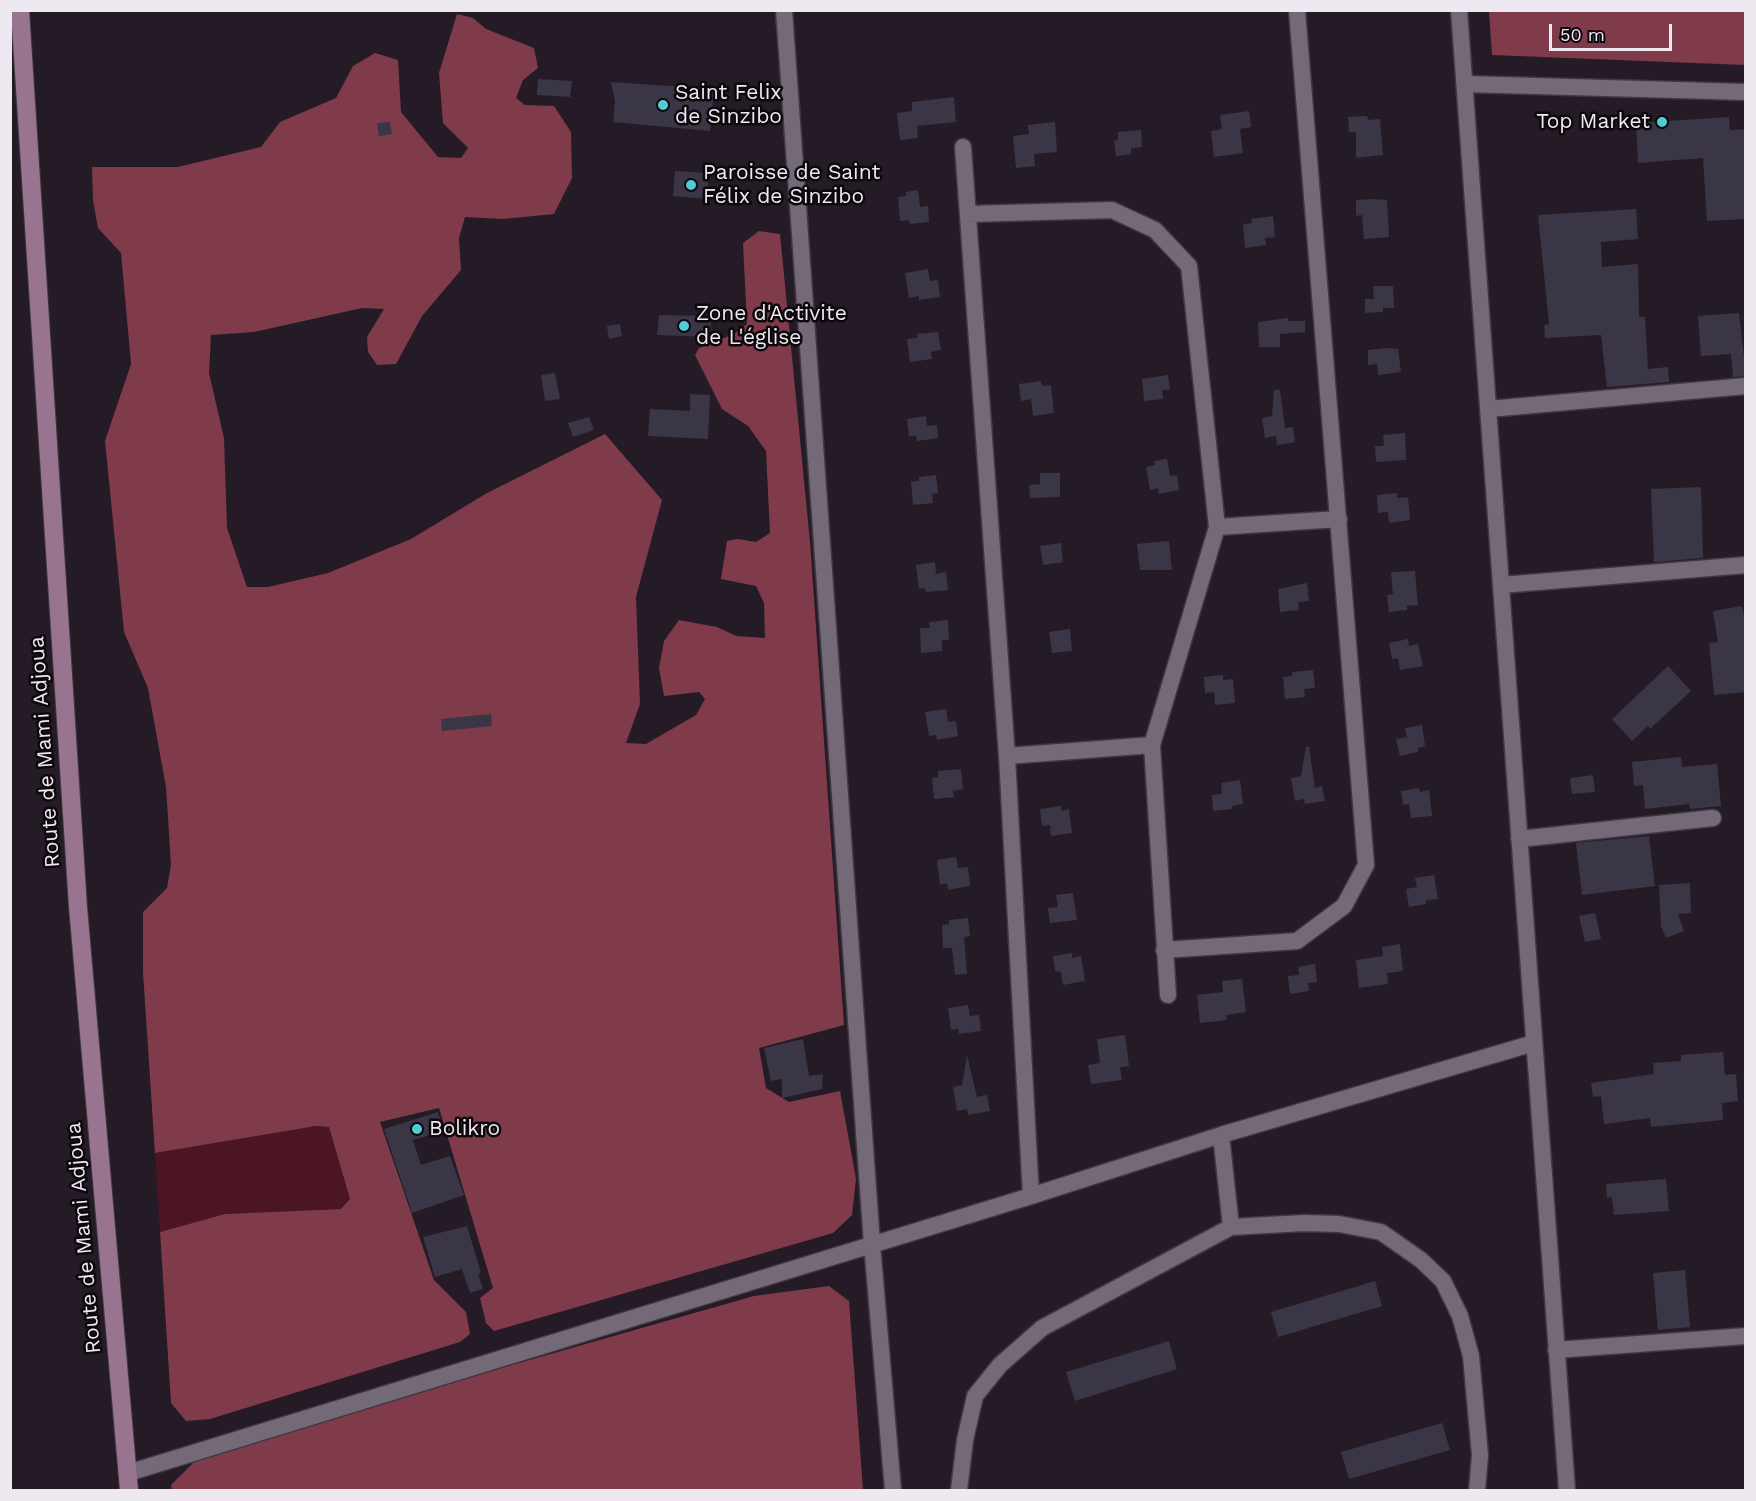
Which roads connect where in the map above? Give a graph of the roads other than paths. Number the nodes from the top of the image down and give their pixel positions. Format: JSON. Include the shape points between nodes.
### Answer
{"nodes":[{"id":1,"x":20,"y":10,"type":"edge"},
{"id":2,"x":784,"y":10,"type":"edge"},
{"id":3,"x":1296,"y":10,"type":"edge"},
{"id":4,"x":1459,"y":10,"type":"edge"},
{"id":5,"x":1465,"y":84,"type":"junction"},
{"id":6,"x":1746,"y":92,"type":"edge"},
{"id":7,"x":963,"y":147,"type":"dead end"},
{"id":8,"x":968,"y":214,"type":"junction"},
{"id":9,"x":1746,"y":386,"type":"edge"},
{"id":10,"x":1489,"y":409,"type":"junction"},
{"id":11,"x":1339,"y":519,"type":"junction"},
{"id":12,"x":1217,"y":527,"type":"junction"},
{"id":13,"x":1746,"y":565,"type":"edge"},
{"id":14,"x":1501,"y":585,"type":"junction"},
{"id":15,"x":1152,"y":745,"type":"junction"},
{"id":16,"x":1008,"y":756,"type":"junction"},
{"id":17,"x":1713,"y":818,"type":"dead end"},
{"id":18,"x":1520,"y":839,"type":"junction"},
{"id":19,"x":1164,"y":950,"type":"junction"},
{"id":20,"x":1168,"y":995,"type":"dead end"},
{"id":21,"x":1534,"y":1043,"type":"junction"},
{"id":22,"x":1221,"y":1134,"type":"junction"},
{"id":23,"x":1031,"y":1196,"type":"junction"},
{"id":24,"x":1231,"y":1227,"type":"junction"},
{"id":25,"x":872,"y":1244,"type":"junction"},
{"id":26,"x":1746,"y":1336,"type":"edge"},
{"id":27,"x":1557,"y":1350,"type":"junction"},
{"id":28,"x":129,"y":1482,"type":"edge"},
{"id":29,"x":893,"y":1491,"type":"edge"},
{"id":30,"x":959,"y":1491,"type":"edge"},
{"id":31,"x":1477,"y":1491,"type":"edge"},
{"id":32,"x":1567,"y":1491,"type":"edge"}],
"edges":[{"from":1,"to":28,"type":"street","name":"Route de Mami Adjoua","via":[[78,908]]},
{"from":2,"to":25,"type":"street"},
{"from":3,"to":11,"type":"street"},
{"from":4,"to":5,"type":"street"},
{"from":5,"to":6,"type":"street"},
{"from":5,"to":10,"type":"street"},
{"from":7,"to":8,"type":"street"},
{"from":8,"to":12,"type":"street","via":[[1112,210],[1155,230],[1189,266]]},
{"from":8,"to":16,"type":"street"},
{"from":9,"to":10,"type":"street"},
{"from":10,"to":14,"type":"street"},
{"from":11,"to":12,"type":"street"},
{"from":11,"to":19,"type":"street","via":[[1366,865],[1344,906],[1297,940]]},
{"from":12,"to":15,"type":"street"},
{"from":13,"to":14,"type":"street"},
{"from":14,"to":18,"type":"street"},
{"from":15,"to":16,"type":"street"},
{"from":15,"to":19,"type":"street"},
{"from":16,"to":23,"type":"street"},
{"from":17,"to":18,"type":"street"},
{"from":18,"to":21,"type":"street"},
{"from":19,"to":20,"type":"street"},
{"from":21,"to":22,"type":"street"},
{"from":21,"to":27,"type":"street"},
{"from":22,"to":23,"type":"street"},
{"from":22,"to":24,"type":"street"},
{"from":23,"to":25,"type":"street"},
{"from":24,"to":30,"type":"street","via":[[1042,1328],[1000,1365],[975,1396]]},
{"from":24,"to":31,"type":"street","via":[[1339,1224],[1381,1232],[1443,1281],[1460,1316],[1471,1356],[1480,1455]]},
{"from":25,"to":28,"type":"street"},
{"from":25,"to":29,"type":"street"},
{"from":26,"to":27,"type":"street"},
{"from":27,"to":32,"type":"street"}]}
